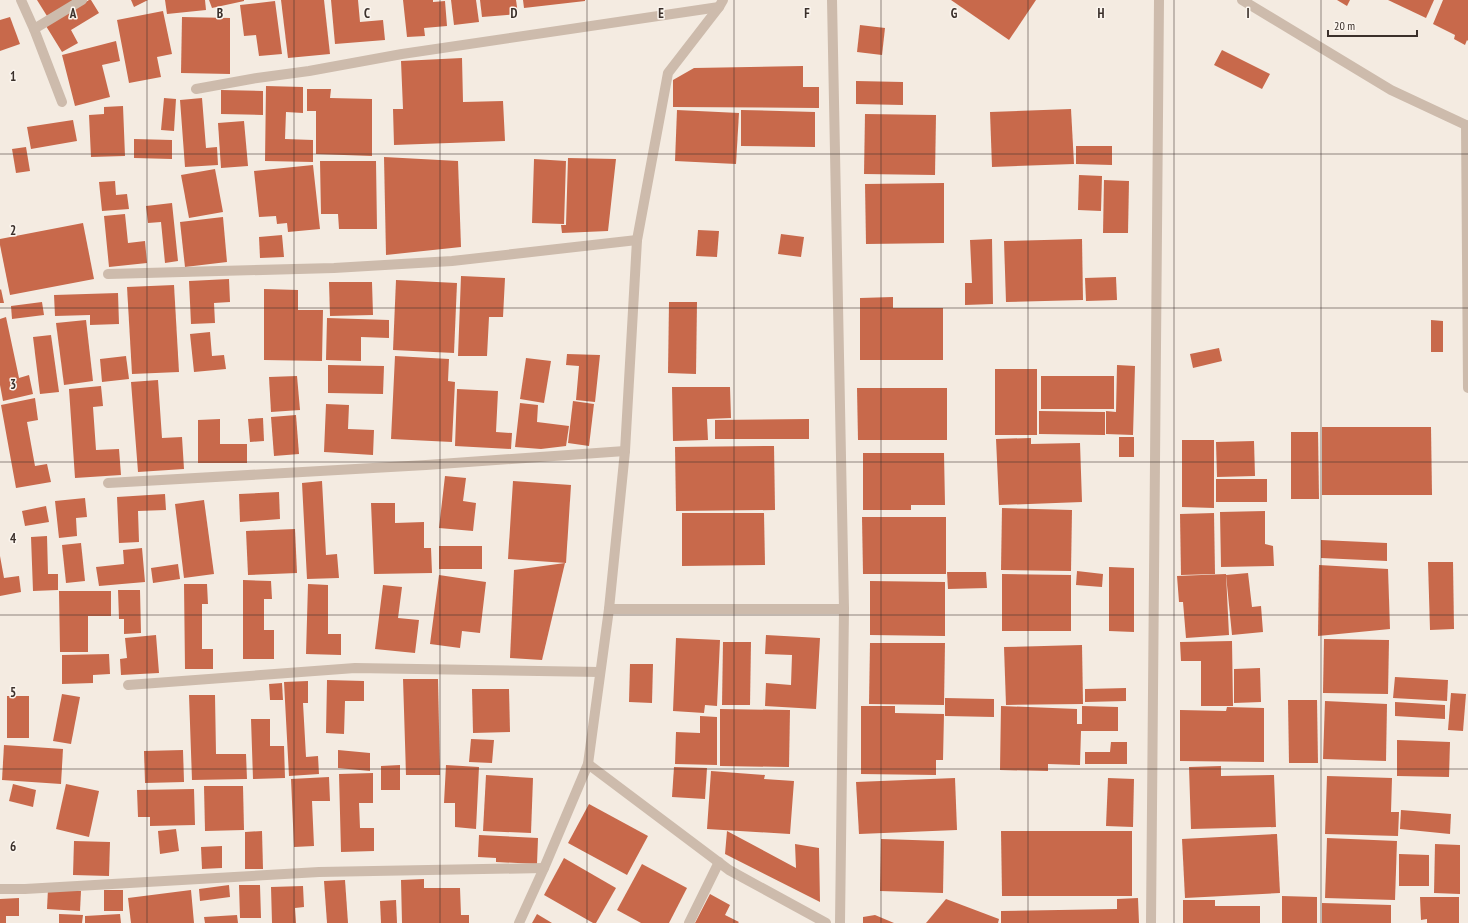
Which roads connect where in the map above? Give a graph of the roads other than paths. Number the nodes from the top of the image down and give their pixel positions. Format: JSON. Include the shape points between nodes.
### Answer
{"nodes":[{"id":1,"x":21,"y":0,"type":"edge"},
{"id":2,"x":82,"y":0,"type":"edge"},
{"id":3,"x":832,"y":0,"type":"edge"},
{"id":4,"x":1159,"y":0,"type":"edge"},
{"id":5,"x":1242,"y":0,"type":"edge"},
{"id":6,"x":721,"y":3,"type":"edge"},
{"id":7,"x":34,"y":29,"type":"junction"},
{"id":8,"x":196,"y":89,"type":"dead end"},
{"id":9,"x":62,"y":102,"type":"dead end"},
{"id":10,"x":1467,"y":126,"type":"edge"},
{"id":11,"x":637,"y":240,"type":"junction"},
{"id":12,"x":108,"y":274,"type":"dead end"},
{"id":13,"x":1468,"y":388,"type":"edge"},
{"id":14,"x":625,"y":451,"type":"junction"},
{"id":15,"x":108,"y":483,"type":"dead end"},
{"id":16,"x":609,"y":609,"type":"junction"},
{"id":17,"x":844,"y":609,"type":"junction"},
{"id":18,"x":600,"y":672,"type":"junction"},
{"id":19,"x":128,"y":685,"type":"dead end"},
{"id":20,"x":588,"y":764,"type":"junction"},
{"id":21,"x":719,"y":862,"type":"junction"},
{"id":22,"x":544,"y":868,"type":"junction"},
{"id":23,"x":0,"y":889,"type":"edge"},
{"id":24,"x":519,"y":923,"type":"edge"},
{"id":25,"x":689,"y":923,"type":"edge"},
{"id":26,"x":826,"y":923,"type":"edge"},
{"id":27,"x":840,"y":923,"type":"edge"},
{"id":28,"x":1151,"y":923,"type":"edge"}],
"edges":[{"from":1,"to":7,"type":"street"},
{"from":2,"to":7,"type":"street"},
{"from":3,"to":17,"type":"street"},
{"from":4,"to":28,"type":"street"},
{"from":5,"to":10,"type":"street","via":[[1391,90]]},
{"from":6,"to":8,"type":"street"},
{"from":6,"to":11,"type":"street","via":[[668,73]]},
{"from":7,"to":9,"type":"street"},
{"from":10,"to":13,"type":"street"},
{"from":11,"to":12,"type":"street","via":[[452,262]]},
{"from":11,"to":14,"type":"street"},
{"from":14,"to":15,"type":"street"},
{"from":14,"to":16,"type":"street"},
{"from":16,"to":17,"type":"street"},
{"from":16,"to":18,"type":"street"},
{"from":17,"to":27,"type":"street"},
{"from":18,"to":19,"type":"street","via":[[355,668]]},
{"from":18,"to":20,"type":"street"},
{"from":20,"to":21,"type":"street"},
{"from":20,"to":22,"type":"street"},
{"from":21,"to":25,"type":"street"},
{"from":21,"to":26,"type":"street"},
{"from":22,"to":23,"type":"street","via":[[319,872]]},
{"from":22,"to":24,"type":"street"}]}
